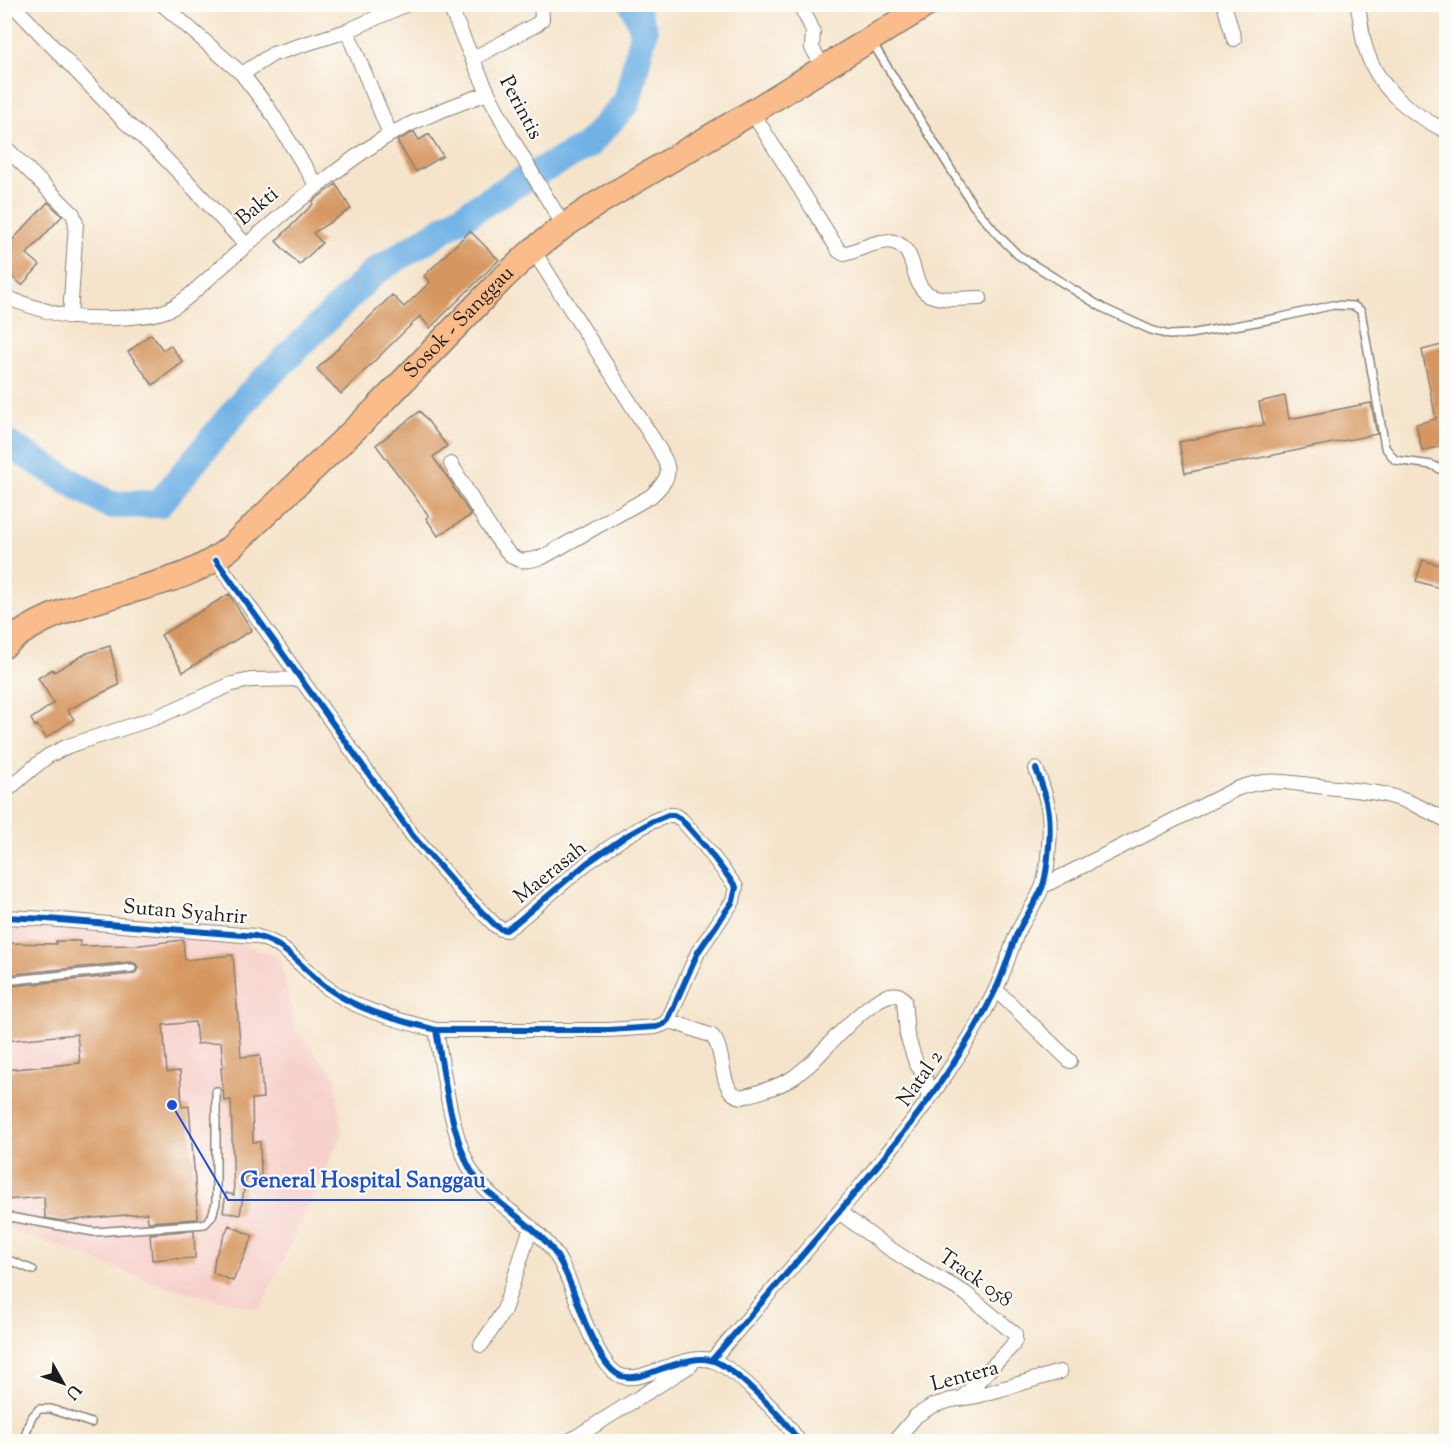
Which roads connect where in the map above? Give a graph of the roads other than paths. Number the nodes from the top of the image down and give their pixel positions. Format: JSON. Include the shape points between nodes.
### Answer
{"nodes":[{"id":1,"x":12,"y":4,"type":"edge"},
{"id":2,"x":162,"y":4,"type":"edge"},
{"id":3,"x":406,"y":4,"type":"edge"},
{"id":4,"x":449,"y":4,"type":"edge"},
{"id":5,"x":542,"y":4,"type":"edge"},
{"id":6,"x":799,"y":4,"type":"edge"},
{"id":7,"x":928,"y":4,"type":"edge"},
{"id":8,"x":1224,"y":4,"type":"edge"},
{"id":9,"x":1357,"y":4,"type":"edge"},
{"id":10,"x":347,"y":31,"type":"junction"},
{"id":11,"x":870,"y":39,"type":"junction"},
{"id":12,"x":1234,"y":39,"type":"dead end"},
{"id":13,"x":472,"y":59,"type":"junction"},
{"id":14,"x":825,"y":68,"type":"junction"},
{"id":15,"x":242,"y":74,"type":"junction"},
{"id":16,"x":488,"y":93,"type":"junction"},
{"id":17,"x":752,"y":112,"type":"junction"},
{"id":18,"x":1446,"y":131,"type":"edge"},
{"id":19,"x":390,"y":134,"type":"junction"},
{"id":20,"x":4,"y":146,"type":"edge"},
{"id":21,"x":317,"y":186,"type":"junction"},
{"id":22,"x":564,"y":226,"type":"junction"},
{"id":23,"x":246,"y":245,"type":"junction"},
{"id":24,"x":532,"y":250,"type":"junction"},
{"id":25,"x":4,"y":297,"type":"edge"},
{"id":26,"x":980,"y":298,"type":"dead end"},
{"id":27,"x":70,"y":316,"type":"junction"},
{"id":28,"x":451,"y":464,"type":"dead end"},
{"id":29,"x":1446,"y":472,"type":"edge"},
{"id":30,"x":216,"y":560,"type":"junction"},
{"id":31,"x":9,"y":635,"type":"edge"},
{"id":32,"x":302,"y":679,"type":"junction"},
{"id":33,"x":1036,"y":769,"type":"dead end"},
{"id":34,"x":4,"y":793,"type":"edge"},
{"id":35,"x":1446,"y":820,"type":"edge"},
{"id":36,"x":1043,"y":886,"type":"junction"},
{"id":37,"x":4,"y":917,"type":"edge"},
{"id":38,"x":132,"y":968,"type":"dead end"},
{"id":39,"x":4,"y":981,"type":"edge"},
{"id":40,"x":996,"y":990,"type":"junction"},
{"id":41,"x":668,"y":1020,"type":"junction"},
{"id":42,"x":436,"y":1030,"type":"junction"},
{"id":43,"x":1070,"y":1061,"type":"dead end"},
{"id":44,"x":216,"y":1091,"type":"dead end"},
{"id":45,"x":928,"y":1100,"type":"junction"},
{"id":46,"x":839,"y":1212,"type":"junction"},
{"id":47,"x":4,"y":1216,"type":"edge"},
{"id":48,"x":531,"y":1227,"type":"junction"},
{"id":49,"x":4,"y":1258,"type":"edge"},
{"id":50,"x":33,"y":1270,"type":"dead end"},
{"id":51,"x":481,"y":1345,"type":"dead end"},
{"id":52,"x":706,"y":1359,"type":"junction"},
{"id":53,"x":1060,"y":1372,"type":"dead end"},
{"id":54,"x":962,"y":1399,"type":"junction"},
{"id":55,"x":92,"y":1422,"type":"dead end"},
{"id":56,"x":22,"y":1442,"type":"edge"},
{"id":57,"x":568,"y":1442,"type":"edge"},
{"id":58,"x":800,"y":1442,"type":"edge"},
{"id":59,"x":894,"y":1442,"type":"edge"}],
"edges":[{"from":1,"to":23,"type":"street"},
{"from":2,"to":15,"type":"street"},
{"from":3,"to":10,"type":"street"},
{"from":4,"to":13,"type":"street","name":"Perintis"},
{"from":5,"to":13,"type":"street","via":[[542,18],[537,24]]},
{"from":6,"to":14,"type":"street","via":[[813,32],[812,48]]},
{"from":7,"to":11,"type":"highway","name":"Sosok - Sanggau"},
{"from":8,"to":12,"type":"street"},
{"from":9,"to":18,"type":"street","via":[[1364,45],[1380,80],[1409,108]]},
{"from":10,"to":15,"type":"street","via":[[273,54]]},
{"from":10,"to":19,"type":"street"},
{"from":11,"to":14,"type":"highway","name":"Sosok - Sanggau"},
{"from":11,"to":29,"type":"lane","via":[[973,205],[1018,255],[1103,308],[1169,334],[1190,334],[1333,305],[1354,306],[1361,311],[1385,447],[1395,460],[1432,465]]},
{"from":13,"to":16,"type":"street","name":"Perintis"},
{"from":14,"to":17,"type":"highway","name":"Sosok - Sanggau"},
{"from":15,"to":21,"type":"street"},
{"from":16,"to":19,"type":"street","name":"Bakti"},
{"from":16,"to":22,"type":"street","name":"Perintis"},
{"from":17,"to":22,"type":"highway","name":"Sosok - Sanggau"},
{"from":17,"to":26,"type":"street","via":[[839,251],[844,254],[895,242],[911,257],[924,291],[947,298]]},
{"from":19,"to":21,"type":"street","name":"Bakti"},
{"from":20,"to":27,"type":"street","via":[[73,214],[76,223]]},
{"from":21,"to":23,"type":"street","name":"Bakti"},
{"from":22,"to":24,"type":"highway","name":"Sosok - Sanggau"},
{"from":23,"to":27,"type":"street","name":"Bakti","via":[[189,296],[165,311],[143,316]]},
{"from":24,"to":28,"type":"street","via":[[666,460],[664,484],[651,496],[543,557],[528,561],[507,552]]},
{"from":24,"to":30,"type":"highway","name":"Sosok - Sanggau","via":[[376,409]]},
{"from":25,"to":27,"type":"street","name":"Bakti"},
{"from":30,"to":31,"type":"highway","name":"Sosok - Sanggau","via":[[174,579],[74,608]]},
{"from":30,"to":32,"type":"street","name":"Maerasah"},
{"from":32,"to":34,"type":"street","via":[[232,684],[155,718],[68,746],[48,756]]},
{"from":32,"to":41,"type":"street","name":"Maerasah","via":[[413,836],[501,929],[517,922],[626,836],[668,815],[681,819],[736,887],[733,901],[698,952]]},
{"from":33,"to":36,"type":"street","name":"Natal 2","via":[[1046,795],[1051,833]]},
{"from":35,"to":36,"type":"street","via":[[1378,793],[1290,782],[1252,783]]},
{"from":36,"to":40,"type":"street","name":"Natal 2","via":[[1018,931]]},
{"from":37,"to":42,"type":"street","name":"Sutan Syahrir","via":[[255,936],[284,950],[328,988],[356,1005]]},
{"from":38,"to":39,"type":"lane"},
{"from":40,"to":43,"type":"street"},
{"from":40,"to":45,"type":"street","name":"Natal 2"},
{"from":41,"to":42,"type":"street","via":[[656,1027],[608,1030]]},
{"from":41,"to":45,"type":"street","via":[[717,1041],[730,1092],[742,1097],[792,1078],[865,1009],[896,993],[904,1000],[907,1035],[925,1077]]},
{"from":42,"to":48,"type":"street","via":[[454,1125],[467,1162],[487,1191]]},
{"from":44,"to":47,"type":"lane","via":[[216,1203],[205,1224],[94,1232]]},
{"from":45,"to":46,"type":"street","name":"Natal 2"},
{"from":46,"to":52,"type":"street","name":"Natal 2"},
{"from":46,"to":54,"type":"street","name":"Track 058","via":[[884,1245],[965,1293],[1015,1334],[1012,1346]]},
{"from":48,"to":51,"type":"street","via":[[504,1310]]},
{"from":48,"to":52,"type":"street","via":[[556,1255],[610,1369],[630,1377],[684,1361]]},
{"from":49,"to":50,"type":"lane"},
{"from":52,"to":57,"type":"street","name":"Natal 2"},
{"from":52,"to":58,"type":"street","via":[[723,1364],[783,1419]]},
{"from":53,"to":54,"type":"street","name":"Lentera"},
{"from":54,"to":59,"type":"street","name":"Lentera","via":[[923,1411]]},
{"from":55,"to":56,"type":"lane","via":[[39,1409]]}]}
